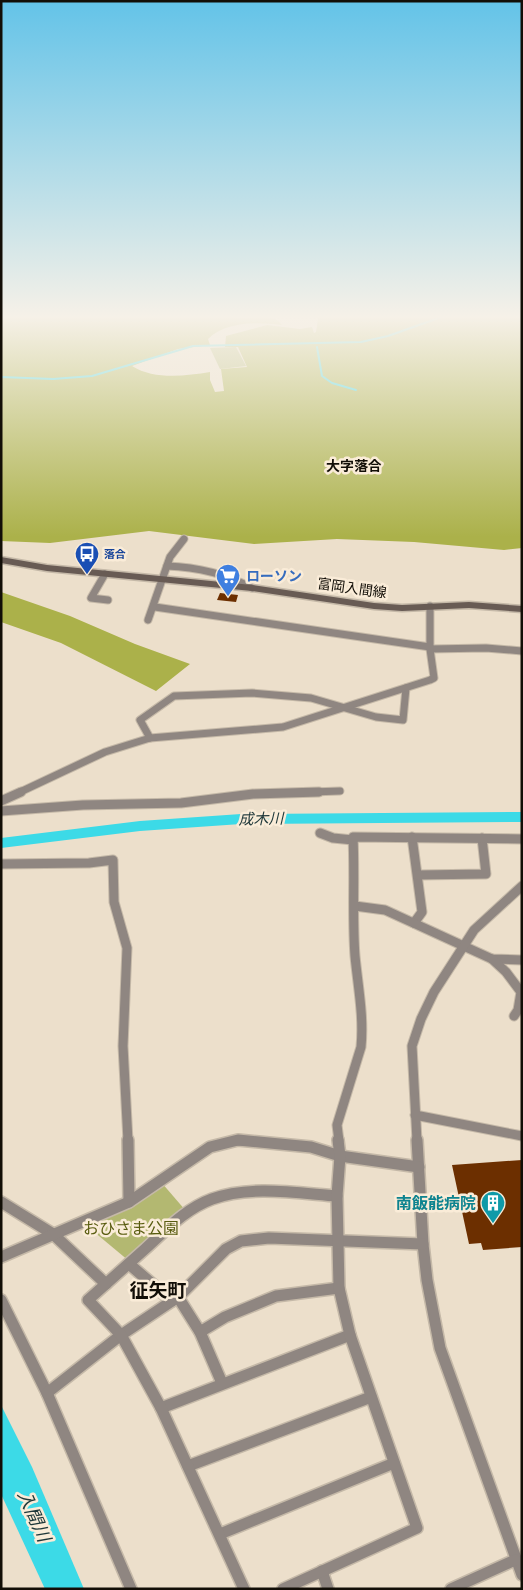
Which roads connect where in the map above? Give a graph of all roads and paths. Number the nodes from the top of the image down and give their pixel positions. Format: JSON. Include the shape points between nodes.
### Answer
{"nodes":[{"id":1,"x":184,"y":539,"type":"dead end"},
{"id":2,"x":1,"y":560,"type":"edge"},
{"id":3,"x":167,"y":566,"type":"junction"},
{"id":4,"x":105,"y":574,"type":"junction"},
{"id":5,"x":161,"y":579,"type":"junction"},
{"id":6,"x":252,"y":588,"type":"junction"},
{"id":7,"x":108,"y":600,"type":"dead end"},
{"id":8,"x":430,"y":606,"type":"junction"},
{"id":9,"x":156,"y":607,"type":"junction"},
{"id":10,"x":522,"y":609,"type":"edge"},
{"id":11,"x":148,"y":620,"type":"dead end"},
{"id":12,"x":430,"y":648,"type":"junction"},
{"id":13,"x":522,"y":651,"type":"edge"},
{"id":14,"x":406,"y":688,"type":"junction"},
{"id":15,"x":346,"y":708,"type":"junction"},
{"id":16,"x":150,"y":738,"type":"junction"},
{"id":17,"x":340,"y":791,"type":"dead end"},
{"id":18,"x":1,"y":801,"type":"edge"},
{"id":19,"x":1,"y":811,"type":"edge"},
{"id":20,"x":320,"y":833,"type":"dead end"},
{"id":21,"x":412,"y":837,"type":"junction"},
{"id":22,"x":482,"y":838,"type":"junction"},
{"id":23,"x":522,"y":839,"type":"edge"},
{"id":24,"x":353,"y":840,"type":"junction"},
{"id":25,"x":1,"y":864,"type":"edge"},
{"id":26,"x":418,"y":875,"type":"junction"},
{"id":27,"x":522,"y":886,"type":"edge"},
{"id":28,"x":355,"y":906,"type":"junction"},
{"id":29,"x":414,"y":923,"type":"junction"},
{"id":30,"x":464,"y":947,"type":"junction"},
{"id":31,"x":492,"y":959,"type":"junction"},
{"id":32,"x":522,"y":960,"type":"edge"},
{"id":33,"x":514,"y":1016,"type":"dead end"},
{"id":34,"x":415,"y":1115,"type":"junction"},
{"id":35,"x":522,"y":1136,"type":"edge"},
{"id":36,"x":340,"y":1156,"type":"junction"},
{"id":37,"x":419,"y":1168,"type":"junction"},
{"id":38,"x":337,"y":1196,"type":"junction"},
{"id":39,"x":1,"y":1202,"type":"edge"},
{"id":40,"x":129,"y":1202,"type":"junction"},
{"id":41,"x":53,"y":1234,"type":"junction"},
{"id":42,"x":337,"y":1240,"type":"junction"},
{"id":43,"x":423,"y":1244,"type":"junction"},
{"id":44,"x":1,"y":1257,"type":"edge"},
{"id":45,"x":129,"y":1264,"type":"junction"},
{"id":46,"x":106,"y":1284,"type":"junction"},
{"id":47,"x":339,"y":1288,"type":"junction"},
{"id":48,"x":175,"y":1299,"type":"junction"},
{"id":49,"x":1,"y":1300,"type":"edge"},
{"id":50,"x":200,"y":1332,"type":"junction"},
{"id":51,"x":121,"y":1335,"type":"junction"},
{"id":52,"x":350,"y":1335,"type":"junction"},
{"id":53,"x":222,"y":1382,"type":"junction"},
{"id":54,"x":47,"y":1393,"type":"junction"},
{"id":55,"x":371,"y":1397,"type":"junction"},
{"id":56,"x":162,"y":1408,"type":"junction"},
{"id":57,"x":394,"y":1463,"type":"junction"},
{"id":58,"x":188,"y":1466,"type":"junction"},
{"id":59,"x":220,"y":1534,"type":"junction"},
{"id":60,"x":515,"y":1560,"type":"junction"},
{"id":61,"x":322,"y":1571,"type":"junction"},
{"id":62,"x":522,"y":1575,"type":"edge"},
{"id":63,"x":132,"y":1589,"type":"edge"},
{"id":64,"x":244,"y":1589,"type":"edge"},
{"id":65,"x":283,"y":1589,"type":"edge"},
{"id":66,"x":328,"y":1589,"type":"edge"},
{"id":67,"x":451,"y":1589,"type":"edge"}],
"edges":[{"from":1,"to":3,"type":"street","via":[[176,546]]},
{"from":2,"to":4,"type":"main road","name":"富岡入間線"},
{"from":3,"to":5,"type":"street"},
{"from":3,"to":6,"type":"street","via":[[192,567]]},
{"from":4,"to":5,"type":"main road","name":"富岡入間線"},
{"from":4,"to":7,"type":"street","via":[[91,598]]},
{"from":5,"to":6,"type":"main road","name":"富岡入間線"},
{"from":5,"to":9,"type":"street"},
{"from":6,"to":8,"type":"main road","name":"富岡入間線","via":[[374,606]]},
{"from":8,"to":10,"type":"main road","name":"富岡入間線"},
{"from":8,"to":12,"type":"street"},
{"from":9,"to":11,"type":"street"},
{"from":9,"to":12,"type":"street"},
{"from":12,"to":13,"type":"street"},
{"from":12,"to":14,"type":"street","via":[[434,678]]},
{"from":14,"to":15,"type":"street"},
{"from":14,"to":15,"type":"street","via":[[403,720],[376,717]]},
{"from":15,"to":16,"type":"street","via":[[270,729]]},
{"from":15,"to":16,"type":"street","via":[[311,698],[252,693],[174,696],[140,720]]},
{"from":16,"to":18,"type":"street","via":[[105,752]]},
{"from":17,"to":19,"type":"street","via":[[253,794],[181,803]]},
{"from":20,"to":24,"type":"street"},
{"from":21,"to":22,"type":"street"},
{"from":21,"to":24,"type":"street"},
{"from":21,"to":26,"type":"street"},
{"from":22,"to":23,"type":"street"},
{"from":22,"to":26,"type":"street","via":[[486,874]]},
{"from":24,"to":28,"type":"street"},
{"from":25,"to":40,"type":"street","via":[[113,860],[114,902],[127,948],[123,1046]]},
{"from":26,"to":29,"type":"street","via":[[422,912]]},
{"from":27,"to":30,"type":"street","via":[[474,930]]},
{"from":28,"to":29,"type":"street","via":[[385,910]]},
{"from":28,"to":36,"type":"street","via":[[355,955],[363,1003],[363,1034],[337,1125]]},
{"from":29,"to":30,"type":"street"},
{"from":30,"to":31,"type":"street"},
{"from":30,"to":34,"type":"street","via":[[434,992],[412,1046]]},
{"from":31,"to":32,"type":"street"},
{"from":31,"to":33,"type":"street","via":[[521,992]]},
{"from":34,"to":35,"type":"street"},
{"from":34,"to":37,"type":"street"},
{"from":36,"to":37,"type":"street"},
{"from":36,"to":38,"type":"street"},
{"from":36,"to":40,"type":"street","via":[[311,1147],[238,1140],[210,1146]]},
{"from":37,"to":43,"type":"street"},
{"from":38,"to":42,"type":"street"},
{"from":38,"to":45,"type":"street","via":[[244,1193],[221,1197],[198,1205]]},
{"from":39,"to":41,"type":"street"},
{"from":40,"to":41,"type":"street"},
{"from":41,"to":44,"type":"street"},
{"from":41,"to":46,"type":"street"},
{"from":42,"to":43,"type":"street"},
{"from":42,"to":47,"type":"street"},
{"from":42,"to":48,"type":"street","via":[[241,1240],[226,1249]]},
{"from":43,"to":60,"type":"street","via":[[440,1348]]},
{"from":45,"to":46,"type":"street"},
{"from":45,"to":48,"type":"street"},
{"from":46,"to":51,"type":"street","via":[[88,1300]]},
{"from":47,"to":50,"type":"street","via":[[276,1296],[225,1317]]},
{"from":47,"to":52,"type":"street"},
{"from":48,"to":50,"type":"street"},
{"from":48,"to":51,"type":"street"},
{"from":49,"to":54,"type":"street"},
{"from":50,"to":53,"type":"street"},
{"from":51,"to":54,"type":"street"},
{"from":51,"to":56,"type":"street"},
{"from":52,"to":53,"type":"street"},
{"from":52,"to":55,"type":"street"},
{"from":53,"to":56,"type":"street"},
{"from":54,"to":63,"type":"street"},
{"from":55,"to":57,"type":"street"},
{"from":55,"to":58,"type":"street"},
{"from":56,"to":58,"type":"street"},
{"from":57,"to":59,"type":"street"},
{"from":57,"to":61,"type":"street","via":[[417,1528]]},
{"from":58,"to":59,"type":"street"},
{"from":59,"to":64,"type":"street"},
{"from":60,"to":62,"type":"street"},
{"from":60,"to":67,"type":"street"},
{"from":61,"to":65,"type":"street"},
{"from":61,"to":66,"type":"street"}]}
